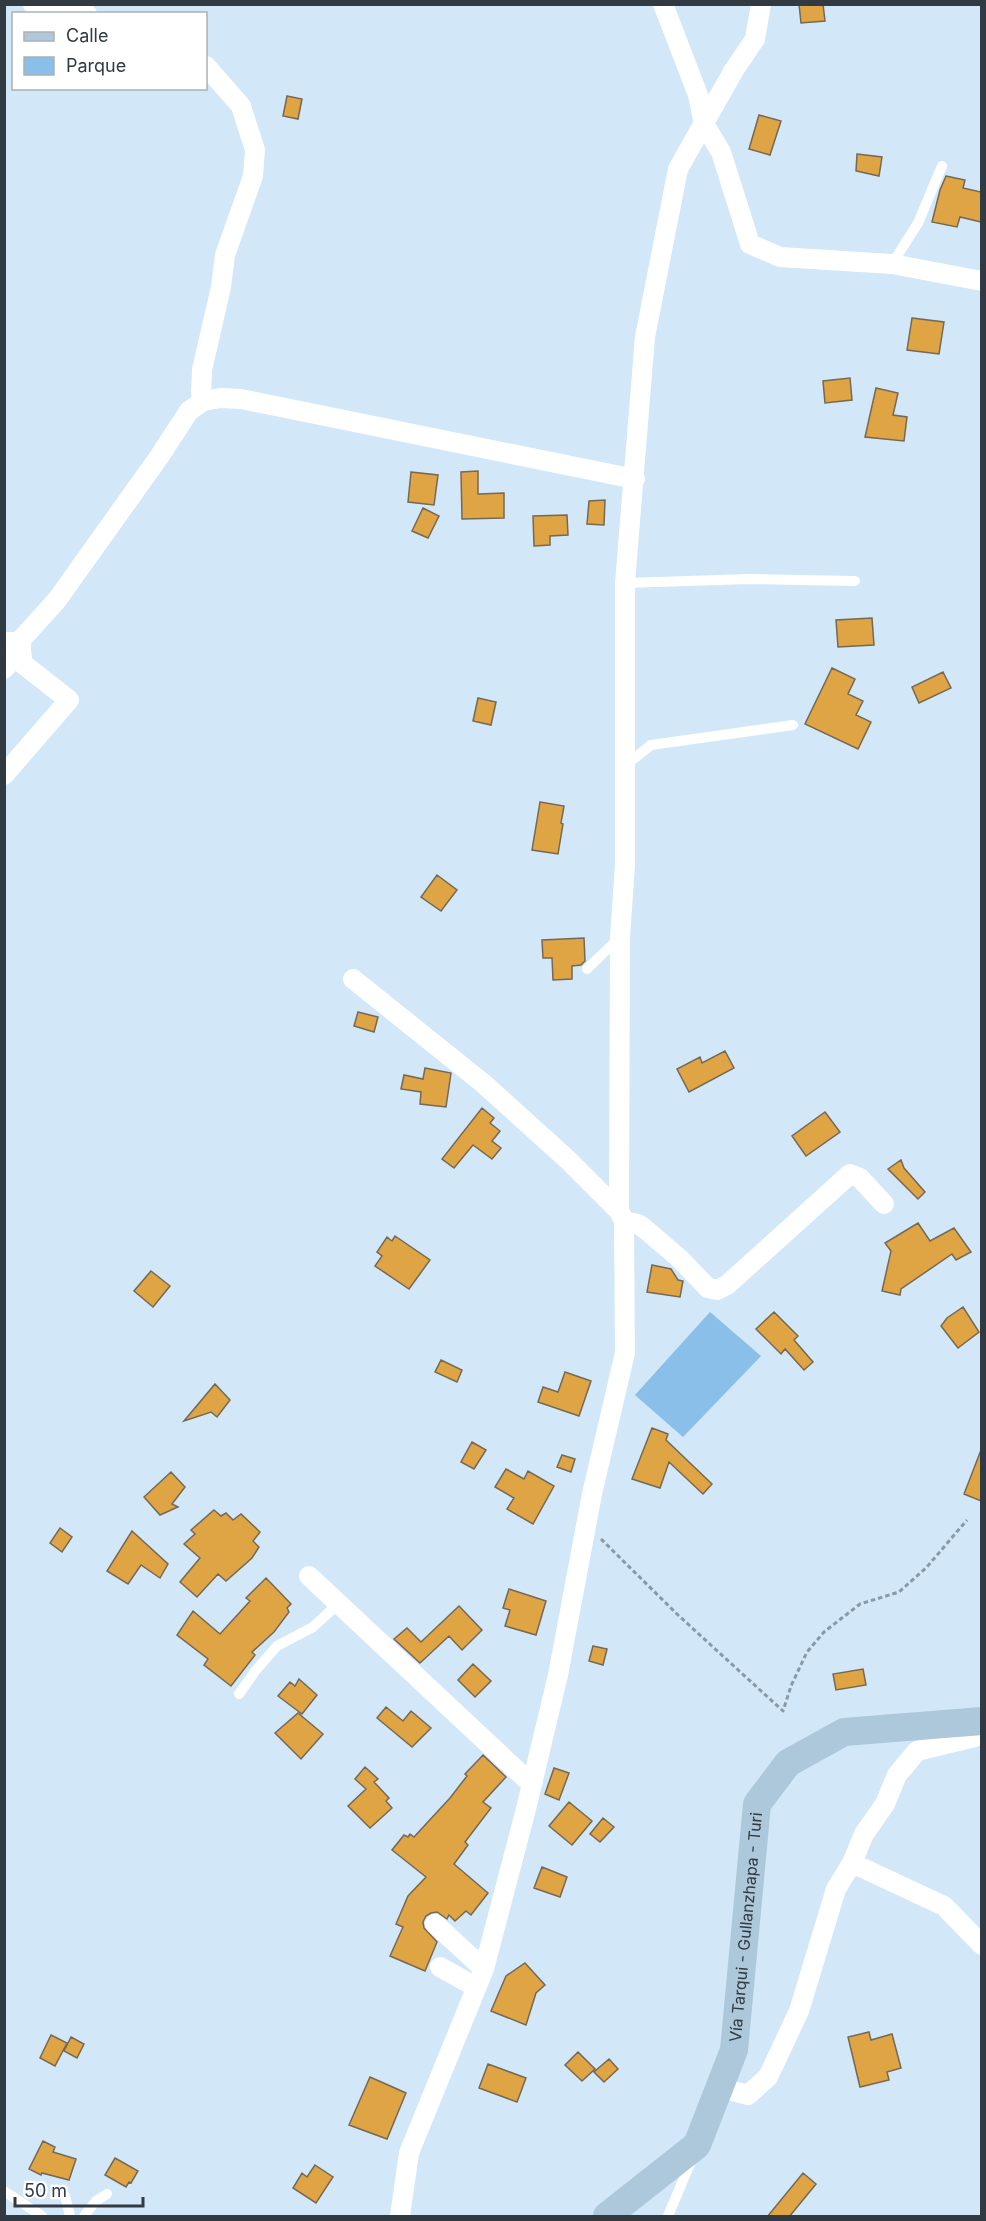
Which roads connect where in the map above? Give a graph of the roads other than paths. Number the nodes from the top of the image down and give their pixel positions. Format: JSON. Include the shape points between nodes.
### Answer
{"nodes":[{"id":1,"x":33,"y":4,"type":"edge"},
{"id":2,"x":663,"y":4,"type":"edge"},
{"id":3,"x":761,"y":4,"type":"edge"},
{"id":4,"x":76,"y":12,"type":"edge"},
{"id":5,"x":207,"y":67,"type":"edge"},
{"id":6,"x":704,"y":124,"type":"junction"},
{"id":7,"x":942,"y":166,"type":"dead end"},
{"id":8,"x":891,"y":264,"type":"junction"},
{"id":9,"x":980,"y":278,"type":"edge"},
{"id":10,"x":202,"y":401,"type":"junction"},
{"id":11,"x":635,"y":478,"type":"junction"},
{"id":12,"x":855,"y":581,"type":"dead end"},
{"id":13,"x":625,"y":583,"type":"junction"},
{"id":14,"x":15,"y":645,"type":"edge"},
{"id":15,"x":4,"y":669,"type":"edge"},
{"id":16,"x":793,"y":725,"type":"dead end"},
{"id":17,"x":626,"y":765,"type":"junction"},
{"id":18,"x":4,"y":775,"type":"edge"},
{"id":19,"x":620,"y":937,"type":"junction"},
{"id":20,"x":587,"y":969,"type":"dead end"},
{"id":21,"x":353,"y":979,"type":"dead end"},
{"id":22,"x":884,"y":1204,"type":"dead end"},
{"id":23,"x":621,"y":1216,"type":"junction"},
{"id":24,"x":309,"y":1576,"type":"dead end"},
{"id":25,"x":339,"y":1603,"type":"junction"},
{"id":26,"x":239,"y":1695,"type":"dead end"},
{"id":27,"x":981,"y":1721,"type":"edge"},
{"id":28,"x":981,"y":1729,"type":"edge"},
{"id":29,"x":532,"y":1781,"type":"junction"},
{"id":30,"x":852,"y":1863,"type":"junction"},
{"id":31,"x":435,"y":1924,"type":"dead end"},
{"id":32,"x":981,"y":1945,"type":"edge"},
{"id":33,"x":440,"y":1966,"type":"dead end"},
{"id":34,"x":480,"y":1978,"type":"junction"},
{"id":35,"x":718,"y":2087,"type":"junction"},
{"id":36,"x":698,"y":2145,"type":"junction"},
{"id":37,"x":4,"y":2191,"type":"edge"},
{"id":38,"x":107,"y":2194,"type":"dead end"},
{"id":39,"x":65,"y":2196,"type":"dead end"},
{"id":40,"x":42,"y":2217,"type":"edge"},
{"id":41,"x":69,"y":2217,"type":"edge"},
{"id":42,"x":84,"y":2217,"type":"edge"},
{"id":43,"x":400,"y":2217,"type":"edge"},
{"id":44,"x":607,"y":2217,"type":"edge"},
{"id":45,"x":668,"y":2217,"type":"edge"}],
"edges":[{"from":1,"to":4,"type":"street"},
{"from":2,"to":6,"type":"street","via":[[698,95]]},
{"from":3,"to":6,"type":"street","via":[[755,39]]},
{"from":5,"to":10,"type":"street","via":[[241,106],[255,150],[253,176],[225,255],[202,370]]},
{"from":6,"to":8,"type":"street","via":[[721,152],[750,244],[780,257]]},
{"from":6,"to":11,"type":"street","via":[[678,169],[647,326]]},
{"from":7,"to":8,"type":"lane","via":[[918,223]]},
{"from":8,"to":9,"type":"street"},
{"from":10,"to":11,"type":"street","via":[[241,399]]},
{"from":10,"to":14,"type":"street","via":[[189,411],[57,600]]},
{"from":11,"to":13,"type":"street"},
{"from":12,"to":13,"type":"lane"},
{"from":13,"to":17,"type":"street"},
{"from":14,"to":15,"type":"street"},
{"from":14,"to":18,"type":"street","via":[[23,664],[69,700]]},
{"from":16,"to":17,"type":"lane","via":[[651,745]]},
{"from":17,"to":19,"type":"street"},
{"from":19,"to":20,"type":"lane"},
{"from":19,"to":23,"type":"street"},
{"from":21,"to":23,"type":"street","via":[[484,1084],[568,1160]]},
{"from":22,"to":23,"type":"street","via":[[860,1178],[850,1174],[717,1290],[708,1288],[645,1229]]},
{"from":23,"to":29,"type":"street","via":[[625,1353]]},
{"from":24,"to":25,"type":"street"},
{"from":25,"to":26,"type":"lane","via":[[313,1627],[277,1646]]},
{"from":25,"to":29,"type":"street"},
{"from":27,"to":35,"type":"main road","name":"Vía Tarqui - Gullanzhapa - Turi","via":[[844,1732],[788,1763],[757,1804],[734,2050]]},
{"from":28,"to":30,"type":"street","via":[[975,1737],[917,1751],[897,1775]]},
{"from":29,"to":34,"type":"street"},
{"from":30,"to":32,"type":"street","via":[[944,1906]]},
{"from":30,"to":35,"type":"street","via":[[836,1889],[799,2011],[768,2078],[748,2095]]},
{"from":31,"to":34,"type":"street"},
{"from":33,"to":34,"type":"street"},
{"from":34,"to":43,"type":"street","via":[[410,2153]]},
{"from":35,"to":36,"type":"main road","name":"Vía Tarqui - Gullanzhapa - Turi"},
{"from":36,"to":44,"type":"main road"},
{"from":36,"to":45,"type":"lane"},
{"from":37,"to":40,"type":"lane"},
{"from":38,"to":42,"type":"lane"},
{"from":39,"to":41,"type":"lane"}]}
